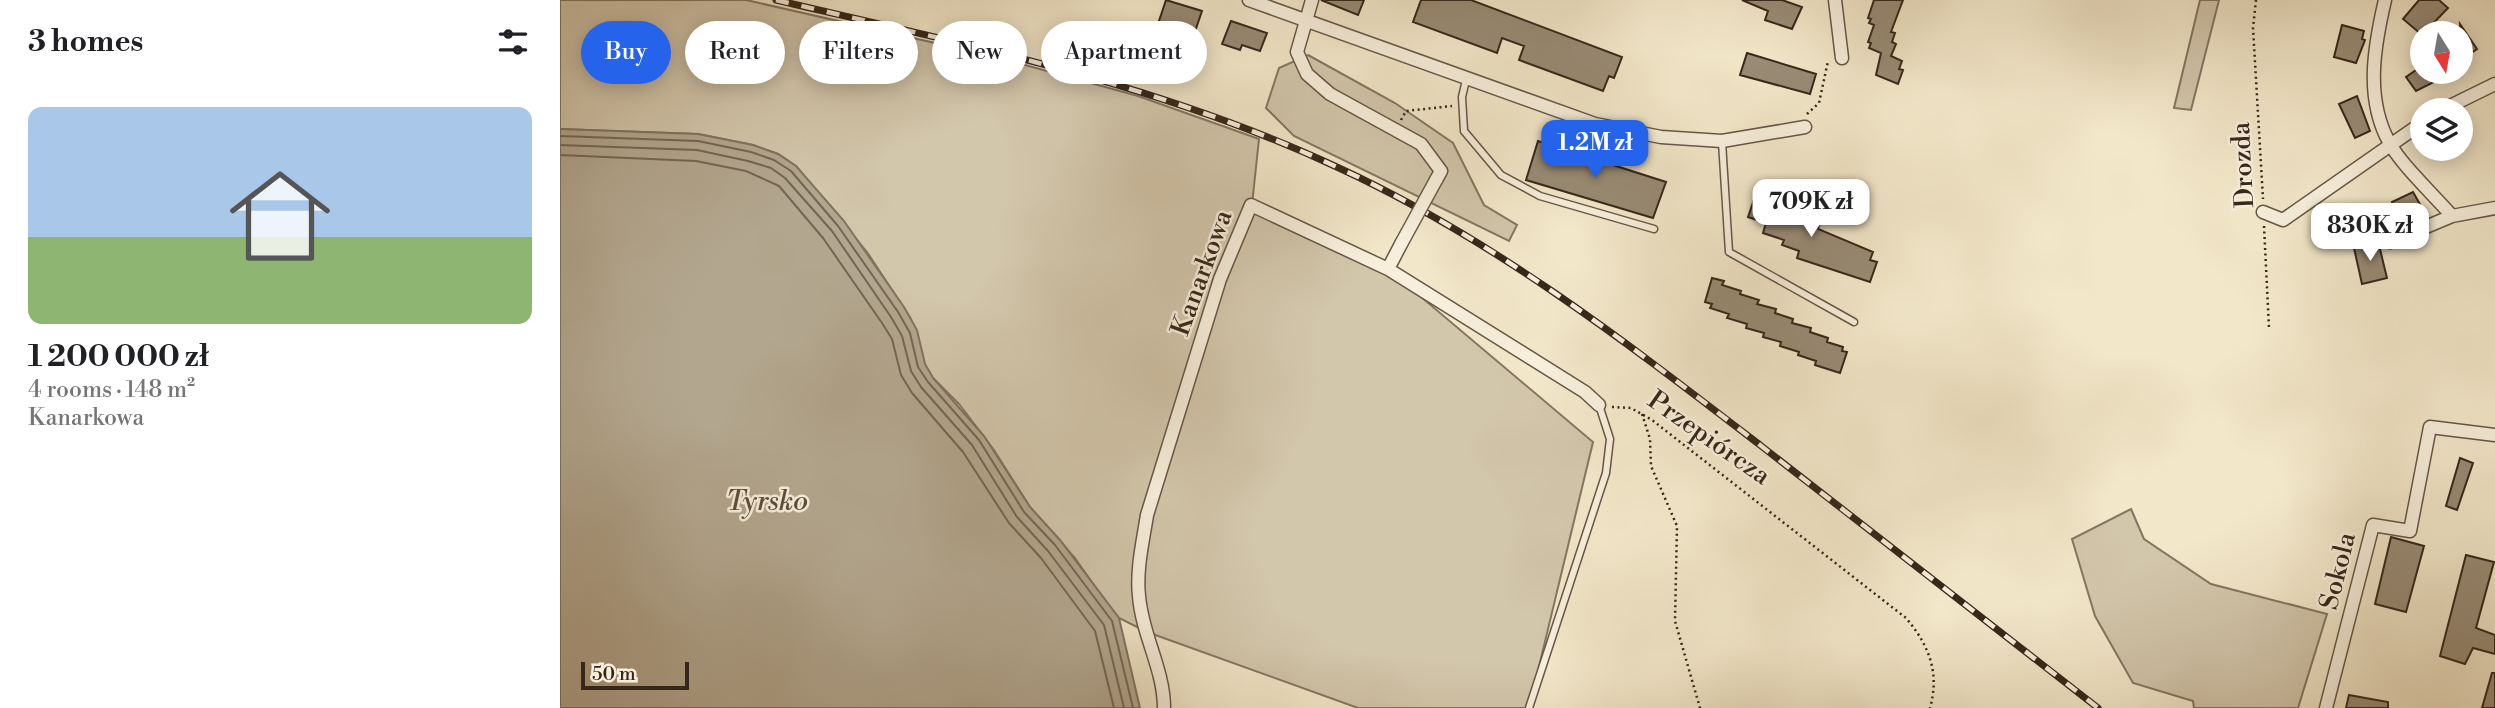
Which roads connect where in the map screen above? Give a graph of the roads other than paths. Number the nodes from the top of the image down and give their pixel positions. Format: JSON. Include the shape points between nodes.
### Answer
{"nodes":[{"id":1,"x":1249,"y":0,"type":"edge"},
{"id":2,"x":1312,"y":0,"type":"edge"},
{"id":3,"x":1835,"y":0,"type":"edge"},
{"id":4,"x":2385,"y":0,"type":"edge"},
{"id":5,"x":1305,"y":19,"type":"junction"},
{"id":6,"x":1841,"y":54,"type":"road end"},
{"id":7,"x":1466,"y":80,"type":"junction"},
{"id":8,"x":2495,"y":84,"type":"edge"},
{"id":9,"x":2466,"y":98,"type":"edge"},
{"id":10,"x":1802,"y":127,"type":"road end"},
{"id":11,"x":2410,"y":131,"type":"edge"},
{"id":12,"x":1722,"y":141,"type":"junction"},
{"id":13,"x":2390,"y":144,"type":"junction"},
{"id":14,"x":2495,"y":208,"type":"edge"},
{"id":15,"x":2263,"y":212,"type":"road end"},
{"id":16,"x":2452,"y":216,"type":"junction"},
{"id":17,"x":1654,"y":229,"type":"dead end"},
{"id":18,"x":2390,"y":242,"type":"dead end"},
{"id":19,"x":1388,"y":269,"type":"junction"},
{"id":20,"x":1854,"y":322,"type":"dead end"},
{"id":21,"x":1599,"y":405,"type":"joint"},
{"id":22,"x":2495,"y":435,"type":"edge"},
{"id":23,"x":1164,"y":708,"type":"edge"},
{"id":24,"x":1529,"y":708,"type":"edge"},
{"id":25,"x":2326,"y":708,"type":"edge"}],
"edges":[{"from":1,"to":5,"type":"street"},
{"from":2,"to":5,"type":"street"},
{"from":3,"to":6,"type":"street"},
{"from":4,"to":13,"type":"street","via":[[2374,64],[2375,112]]},
{"from":5,"to":7,"type":"street"},
{"from":5,"to":19,"type":"street","bridge":true,"via":[[1297,52],[1307,74],[1330,94],[1421,144],[1441,171]]},
{"from":7,"to":12,"type":"street","via":[[1595,124],[1661,137]]},
{"from":7,"to":17,"type":"lane","via":[[1464,131],[1501,175],[1539,197]]},
{"from":8,"to":9,"type":"street"},
{"from":10,"to":12,"type":"street"},
{"from":11,"to":13,"type":"street"},
{"from":12,"to":20,"type":"lane","via":[[1729,252]]},
{"from":13,"to":15,"type":"street","via":[[2283,220]]},
{"from":13,"to":16,"type":"street"},
{"from":14,"to":16,"type":"street"},
{"from":16,"to":18,"type":"street"},
{"from":19,"to":21,"type":"street"},
{"from":19,"to":23,"type":"street","name":"Kanarkowa","via":[[1251,205],[1216,293],[1147,515],[1139,596],[1163,684]]},
{"from":21,"to":24,"type":"lane","via":[[1610,439],[1606,472]]},
{"from":22,"to":25,"type":"street","name":"Sokola","via":[[2430,427],[2410,531],[2373,525]]}]}
